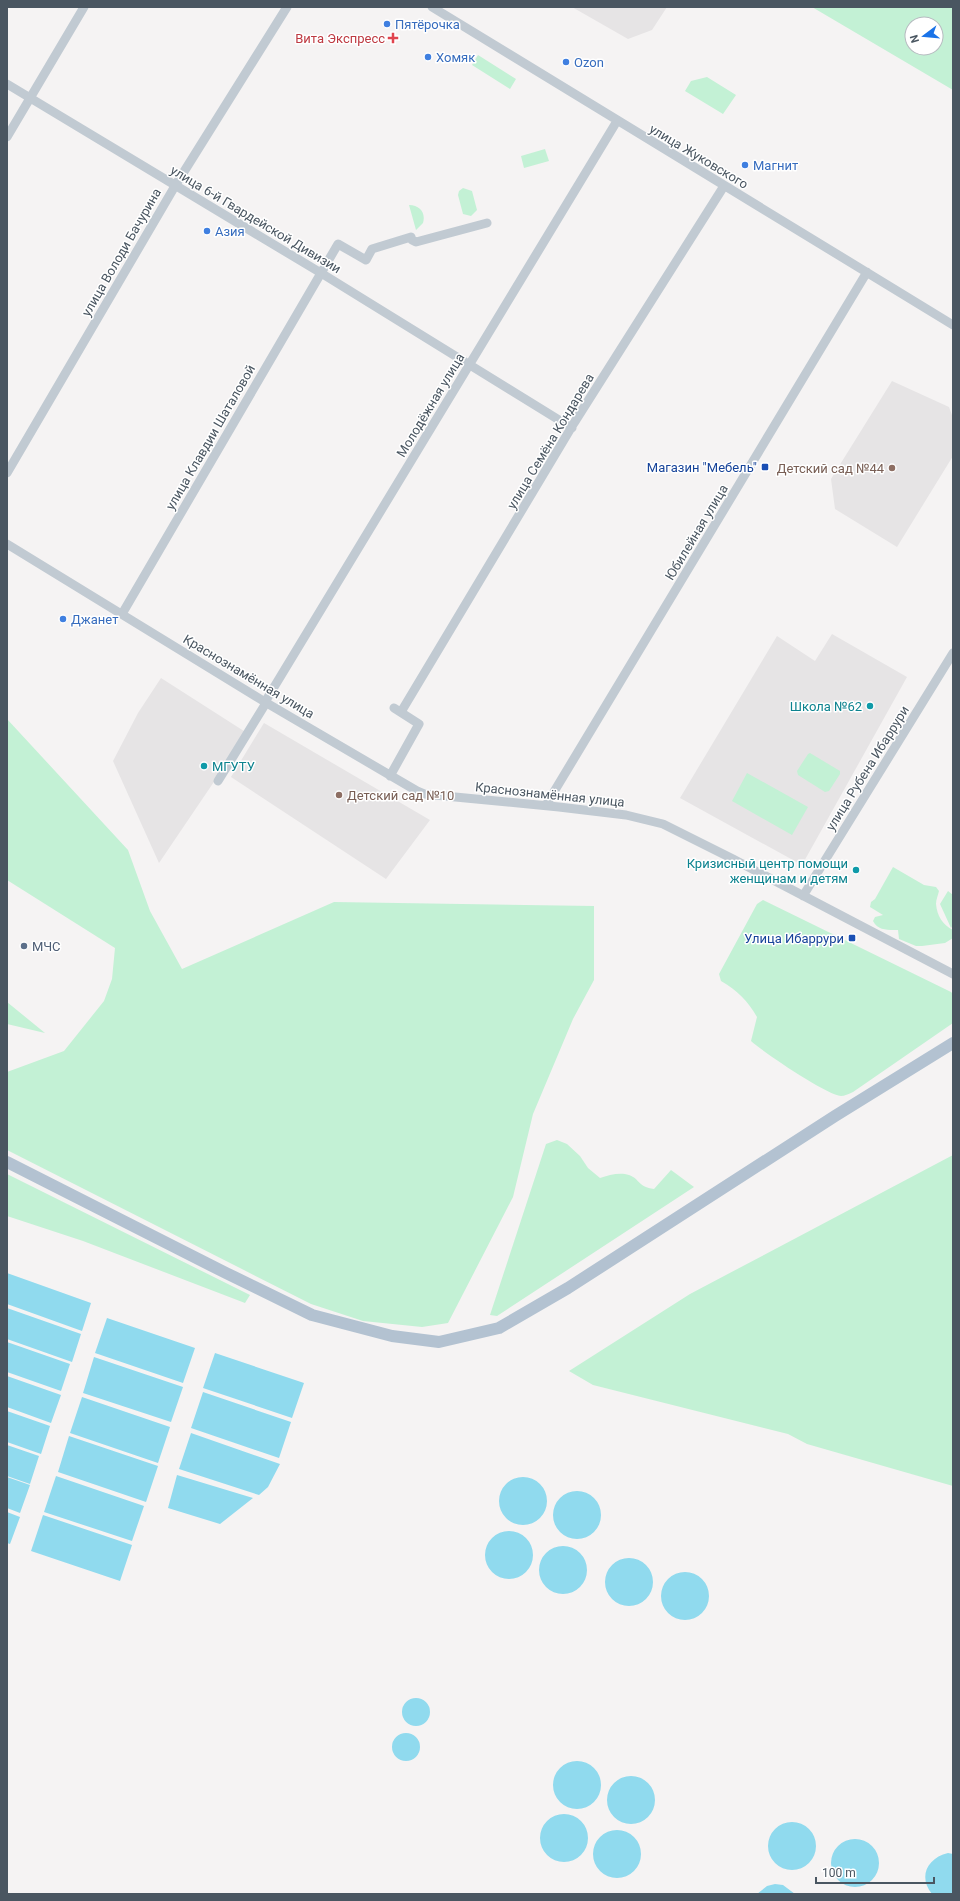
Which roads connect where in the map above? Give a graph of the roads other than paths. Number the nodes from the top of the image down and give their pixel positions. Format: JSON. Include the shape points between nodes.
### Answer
{"nodes":[{"id":1,"x":84,"y":7,"type":"edge"},
{"id":2,"x":287,"y":7,"type":"edge"},
{"id":3,"x":432,"y":7,"type":"edge"},
{"id":4,"x":7,"y":84,"type":"edge"},
{"id":5,"x":30,"y":98,"type":"junction"},
{"id":6,"x":617,"y":121,"type":"junction"},
{"id":7,"x":7,"y":137,"type":"edge"},
{"id":8,"x":175,"y":186,"type":"junction"},
{"id":9,"x":724,"y":186,"type":"junction"},
{"id":10,"x":487,"y":223,"type":"dead end"},
{"id":11,"x":867,"y":272,"type":"junction"},
{"id":12,"x":321,"y":273,"type":"junction"},
{"id":13,"x":953,"y":325,"type":"edge"},
{"id":14,"x":470,"y":364,"type":"junction"},
{"id":15,"x":572,"y":428,"type":"junction"},
{"id":16,"x":7,"y":473,"type":"edge"},
{"id":17,"x":7,"y":544,"type":"edge"},
{"id":18,"x":122,"y":614,"type":"junction"},
{"id":19,"x":953,"y":653,"type":"edge"},
{"id":20,"x":266,"y":702,"type":"junction"},
{"id":21,"x":390,"y":776,"type":"junction"},
{"id":22,"x":218,"y":781,"type":"dead end"},
{"id":23,"x":546,"y":805,"type":"junction"},
{"id":24,"x":803,"y":896,"type":"junction"},
{"id":25,"x":953,"y":974,"type":"edge"},
{"id":26,"x":953,"y":1043,"type":"edge"},
{"id":27,"x":7,"y":1162,"type":"edge"}],
"edges":[{"from":1,"to":5,"type":"street"},
{"from":2,"to":8,"type":"street","name":"улица Володи Бачурина"},
{"from":3,"to":6,"type":"street","name":"улица Жуковского"},
{"from":4,"to":5,"type":"street","name":"улица 6-й Гвардейской Дивизии"},
{"from":5,"to":7,"type":"street"},
{"from":5,"to":8,"type":"street","name":"улица 6-й Гвардейской Дивизии"},
{"from":6,"to":9,"type":"street","name":"улица Жуковского"},
{"from":6,"to":14,"type":"street","name":"Молодёжная улица"},
{"from":8,"to":12,"type":"street","name":"улица 6-й Гвардейской Дивизии"},
{"from":8,"to":16,"type":"street","name":"улица Володи Бачурина"},
{"from":9,"to":11,"type":"street","name":"улица Жуковского"},
{"from":9,"to":15,"type":"street","name":"улица Семёна Кондарева"},
{"from":10,"to":12,"type":"street","name":"улица Клавдии Шаталовой","via":[[416,242],[411,237],[404,239],[372,249],[366,260],[338,244]]},
{"from":11,"to":13,"type":"street","name":"улица Жуковского"},
{"from":11,"to":23,"type":"street","name":"Юбилейная улица"},
{"from":12,"to":14,"type":"street","name":"улица 6-й Гвардейской Дивизии"},
{"from":12,"to":18,"type":"street","name":"улица Клавдии Шаталовой"},
{"from":14,"to":15,"type":"street","name":"улица 6-й Гвардейской Дивизии"},
{"from":14,"to":20,"type":"street","name":"Молодёжная улица"},
{"from":15,"to":21,"type":"street","name":"улица Семёна Кондарева","via":[[398,710],[419,724]]},
{"from":17,"to":18,"type":"street","name":"Краснознамённая улица"},
{"from":18,"to":20,"type":"street","name":"Краснознамённая улица"},
{"from":19,"to":24,"type":"street","name":"улица Рубена Ибаррури"},
{"from":20,"to":21,"type":"street","name":"Краснознамённая улица"},
{"from":20,"to":22,"type":"street","name":"Молодёжная улица"},
{"from":21,"to":23,"type":"street","name":"Краснознамённая улица","via":[[424,794]]},
{"from":23,"to":24,"type":"street","name":"Краснознамённая улица","via":[[663,824]]},
{"from":24,"to":25,"type":"street","name":"Краснознамённая улица"},
{"from":26,"to":27,"type":"main road","via":[[568,1288],[499,1328],[439,1342],[392,1336],[312,1315]]}]}
